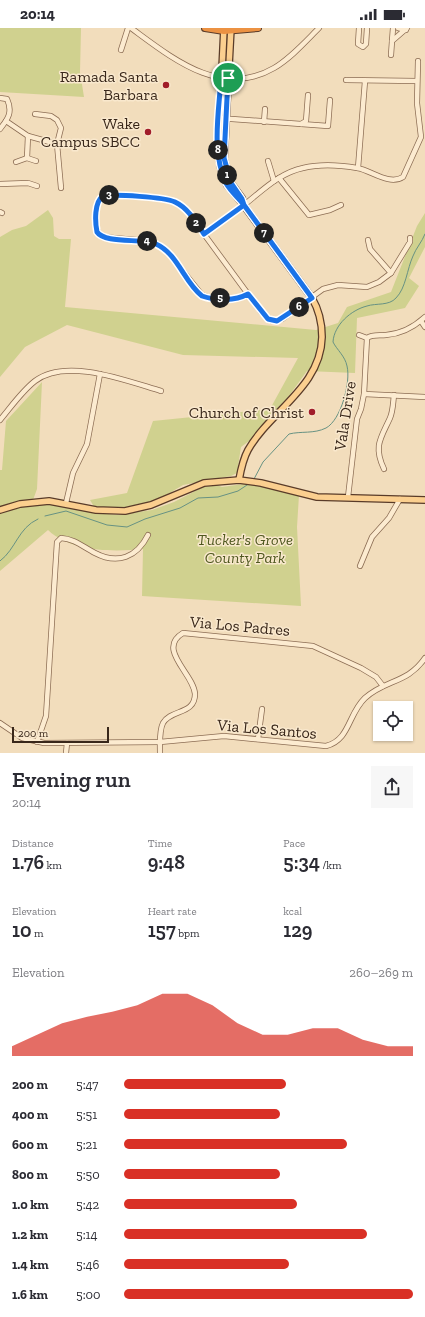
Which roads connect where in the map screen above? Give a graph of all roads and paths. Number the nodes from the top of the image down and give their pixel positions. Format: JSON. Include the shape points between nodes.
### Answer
{"nodes":[{"id":1,"x":128,"y":28,"type":"edge"},
{"id":2,"x":131,"y":28,"type":"edge"},
{"id":3,"x":205,"y":28,"type":"edge"},
{"id":4,"x":258,"y":28,"type":"edge"},
{"id":5,"x":319,"y":28,"type":"edge"},
{"id":6,"x":359,"y":28,"type":"edge"},
{"id":7,"x":367,"y":28,"type":"edge"},
{"id":8,"x":393,"y":28,"type":"edge"},
{"id":9,"x":398,"y":28,"type":"edge"},
{"id":10,"x":407,"y":29,"type":"edge"},
{"id":11,"x":224,"y":30,"type":"edge"},
{"id":12,"x":231,"y":30,"type":"edge"},
{"id":13,"x":392,"y":41,"type":"junction"},
{"id":14,"x":121,"y":50,"type":"dead end"},
{"id":15,"x":391,"y":55,"type":"dead end"},
{"id":16,"x":418,"y":61,"type":"dead end"},
{"id":17,"x":221,"y":78,"type":"junction"},
{"id":18,"x":228,"y":78,"type":"junction"},
{"id":19,"x":346,"y":80,"type":"dead end"},
{"id":20,"x":365,"y":81,"type":"junction"},
{"id":21,"x":417,"y":82,"type":"junction"},
{"id":22,"x":308,"y":95,"type":"dead end"},
{"id":23,"x":0,"y":98,"type":"edge"},
{"id":24,"x":330,"y":100,"type":"dead end"},
{"id":25,"x":265,"y":109,"type":"dead end"},
{"id":26,"x":35,"y":114,"type":"dead end"},
{"id":27,"x":218,"y":118,"type":"junction"},
{"id":28,"x":225,"y":119,"type":"junction"},
{"id":29,"x":6,"y":121,"type":"junction"},
{"id":30,"x":264,"y":122,"type":"junction"},
{"id":31,"x":301,"y":124,"type":"junction"},
{"id":32,"x":0,"y":129,"type":"edge"},
{"id":33,"x":28,"y":136,"type":"junction"},
{"id":34,"x":57,"y":144,"type":"junction"},
{"id":35,"x":27,"y":158,"type":"junction"},
{"id":36,"x":36,"y":161,"type":"dead end"},
{"id":37,"x":268,"y":161,"type":"dead end"},
{"id":38,"x":16,"y":162,"type":"dead end"},
{"id":39,"x":358,"y":168,"type":"junction"},
{"id":40,"x":279,"y":178,"type":"junction"},
{"id":41,"x":274,"y":181,"type":"junction"},
{"id":42,"x":0,"y":184,"type":"edge"},
{"id":43,"x":37,"y":186,"type":"dead end"},
{"id":44,"x":61,"y":188,"type":"dead end"},
{"id":45,"x":243,"y":204,"type":"junction"},
{"id":46,"x":341,"y":205,"type":"dead end"},
{"id":47,"x":204,"y":234,"type":"junction"},
{"id":48,"x":410,"y":238,"type":"dead end"},
{"id":49,"x":368,"y":240,"type":"dead end"},
{"id":50,"x":391,"y":273,"type":"junction"},
{"id":51,"x":248,"y":294,"type":"junction"},
{"id":52,"x":312,"y":298,"type":"junction"},
{"id":53,"x":423,"y":319,"type":"edge"},
{"id":54,"x":425,"y":326,"type":"edge"},
{"id":55,"x":359,"y":335,"type":"dead end"},
{"id":56,"x":368,"y":338,"type":"junction"},
{"id":57,"x":100,"y":374,"type":"junction"},
{"id":58,"x":161,"y":391,"type":"dead end"},
{"id":59,"x":364,"y":394,"type":"junction"},
{"id":60,"x":394,"y":396,"type":"junction"},
{"id":61,"x":425,"y":397,"type":"edge"},
{"id":62,"x":0,"y":420,"type":"edge"},
{"id":63,"x":384,"y":469,"type":"dead end"},
{"id":64,"x":239,"y":480,"type":"junction"},
{"id":65,"x":348,"y":497,"type":"junction"},
{"id":66,"x":400,"y":499,"type":"junction"},
{"id":67,"x":425,"y":500,"type":"edge"},
{"id":68,"x":66,"y":503,"type":"junction"},
{"id":69,"x":0,"y":510,"type":"edge"},
{"id":70,"x":148,"y":534,"type":"dead end"},
{"id":71,"x":360,"y":566,"type":"dead end"},
{"id":72,"x":425,"y":658,"type":"edge"},
{"id":73,"x":383,"y":686,"type":"junction"},
{"id":74,"x":262,"y":709,"type":"dead end"},
{"id":75,"x":0,"y":723,"type":"edge"},
{"id":76,"x":258,"y":739,"type":"junction"},
{"id":77,"x":37,"y":742,"type":"junction"},
{"id":78,"x":160,"y":742,"type":"junction"},
{"id":79,"x":67,"y":743,"type":"junction"},
{"id":80,"x":66,"y":753,"type":"edge"},
{"id":81,"x":160,"y":753,"type":"edge"}],
"edges":[{"from":1,"to":14,"type":"street"},
{"from":2,"to":17,"type":"street","via":[[188,67]]},
{"from":3,"to":11,"type":"highway"},
{"from":4,"to":12,"type":"highway"},
{"from":5,"to":18,"type":"street","via":[[274,68],[256,75]]},
{"from":6,"to":7,"type":"street","via":[[358,44],[363,47],[366,44]]},
{"from":8,"to":13,"type":"street"},
{"from":9,"to":10,"type":"street"},
{"from":10,"to":13,"type":"street"},
{"from":11,"to":12,"type":"highway"},
{"from":11,"to":17,"type":"main road"},
{"from":12,"to":18,"type":"main road"},
{"from":13,"to":15,"type":"street"},
{"from":16,"to":21,"type":"street"},
{"from":17,"to":18,"type":"street"},
{"from":17,"to":27,"type":"main road"},
{"from":18,"to":28,"type":"main road"},
{"from":19,"to":20,"type":"street"},
{"from":20,"to":21,"type":"street"},
{"from":20,"to":39,"type":"street"},
{"from":21,"to":39,"type":"street","via":[[421,137],[403,177],[396,180],[387,179]]},
{"from":22,"to":31,"type":"street","via":[[306,120]]},
{"from":23,"to":29,"type":"street","via":[[7,99],[11,107]]},
{"from":24,"to":31,"type":"street","via":[[328,126]]},
{"from":25,"to":30,"type":"street"},
{"from":26,"to":34,"type":"street","via":[[52,116],[57,120],[61,128]]},
{"from":27,"to":28,"type":"street"},
{"from":27,"to":45,"type":"main road","via":[[221,169],[227,184]]},
{"from":28,"to":30,"type":"street"},
{"from":28,"to":45,"type":"main road","via":[[223,151],[226,168]]},
{"from":29,"to":32,"type":"street"},
{"from":29,"to":33,"type":"street"},
{"from":30,"to":31,"type":"street"},
{"from":33,"to":34,"type":"street"},
{"from":33,"to":35,"type":"street"},
{"from":34,"to":44,"type":"street"},
{"from":35,"to":36,"type":"street"},
{"from":35,"to":38,"type":"street"},
{"from":37,"to":41,"type":"street"},
{"from":39,"to":40,"type":"street","via":[[310,166]]},
{"from":40,"to":41,"type":"street"},
{"from":40,"to":46,"type":"street","via":[[309,215]]},
{"from":41,"to":45,"type":"street"},
{"from":42,"to":43,"type":"street","via":[[28,183]]},
{"from":45,"to":47,"type":"street"},
{"from":45,"to":52,"type":"main road"},
{"from":47,"to":51,"type":"street"},
{"from":47,"to":51,"type":"street","via":[[187,211],[175,202],[109,195],[100,199],[97,206],[96,226],[99,234],[103,237],[158,244],[170,255],[202,296],[228,299]]},
{"from":48,"to":50,"type":"street"},
{"from":49,"to":50,"type":"street","via":[[370,249]]},
{"from":50,"to":52,"type":"street","via":[[367,287],[328,287]]},
{"from":51,"to":52,"type":"street","via":[[272,321],[282,319]]},
{"from":52,"to":64,"type":"main road","via":[[321,329],[317,363],[305,384],[253,443],[242,464]]},
{"from":53,"to":54,"type":"street"},
{"from":53,"to":56,"type":"street","via":[[397,334]]},
{"from":55,"to":56,"type":"street"},
{"from":56,"to":59,"type":"street","name":"Vala Drive"},
{"from":57,"to":58,"type":"street"},
{"from":57,"to":62,"type":"street","via":[[63,370],[44,375],[35,381]]},
{"from":57,"to":68,"type":"street","via":[[87,444],[73,473]]},
{"from":59,"to":60,"type":"street"},
{"from":59,"to":65,"type":"street","name":"Vala Drive","via":[[362,409],[357,419]]},
{"from":60,"to":61,"type":"street"},
{"from":60,"to":63,"type":"street","via":[[390,418],[380,437],[380,458]]},
{"from":64,"to":65,"type":"main road","via":[[317,497]]},
{"from":64,"to":68,"type":"main road","via":[[204,483],[151,505],[125,511],[96,510]]},
{"from":65,"to":66,"type":"main road"},
{"from":66,"to":67,"type":"main road"},
{"from":66,"to":71,"type":"street","via":[[393,513],[372,537]]},
{"from":68,"to":69,"type":"main road","via":[[33,502]]},
{"from":70,"to":77,"type":"street","via":[[144,545],[137,552],[117,559],[97,554],[73,540],[61,538],[57,542],[46,716]]},
{"from":72,"to":73,"type":"street","name":"Via Los Santos","via":[[413,672]]},
{"from":73,"to":76,"type":"street","name":"Via Los Santos","via":[[365,698],[343,737],[332,745]]},
{"from":73,"to":78,"type":"street","name":"Via Los Padres","via":[[376,677],[361,668],[313,646],[183,633],[176,639],[173,650],[194,690],[194,701],[186,710],[173,714],[164,722]]},
{"from":74,"to":76,"type":"street"},
{"from":75,"to":77,"type":"street","name":"Via Los Santos","via":[[22,738]]},
{"from":76,"to":78,"type":"street","name":"Via Los Santos","via":[[224,736]]},
{"from":77,"to":79,"type":"street","name":"Via Los Santos"},
{"from":78,"to":79,"type":"street","name":"Via Los Santos"},
{"from":78,"to":81,"type":"street","name":"Via Los Padres"},
{"from":79,"to":80,"type":"street"}]}
